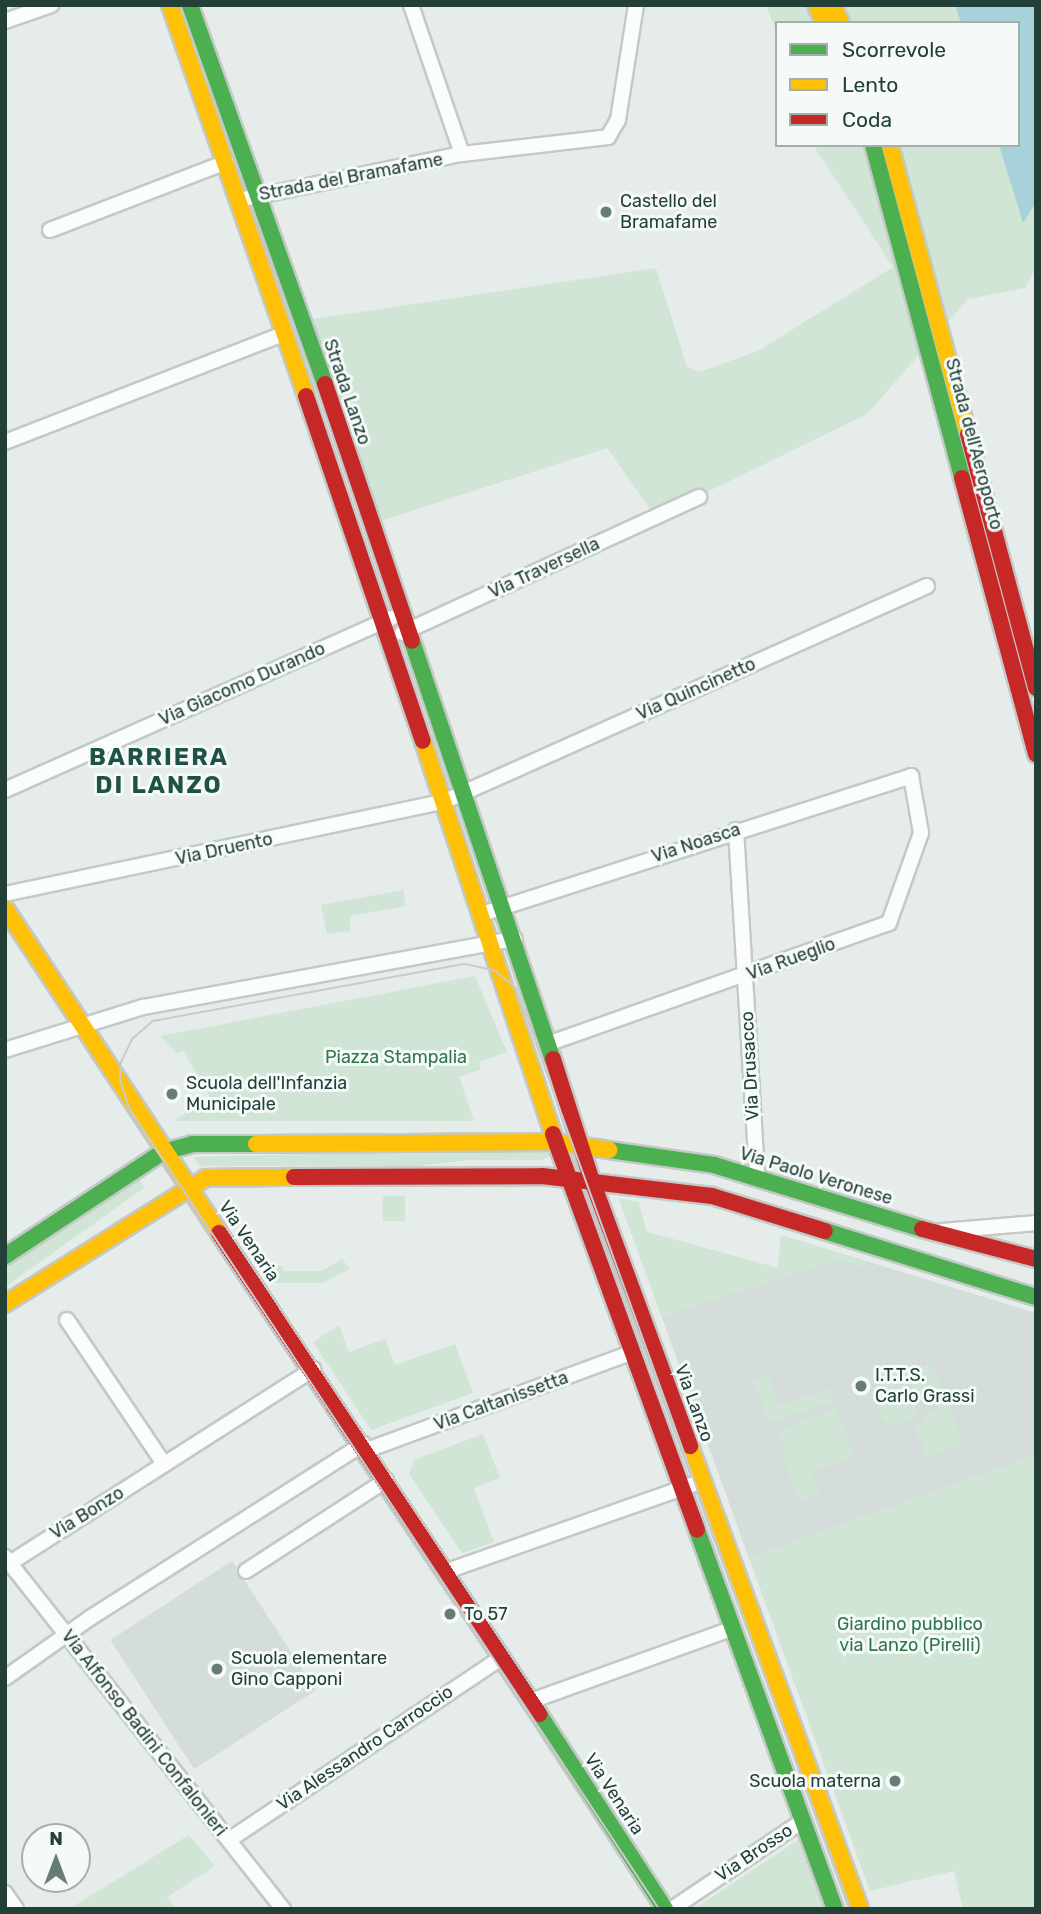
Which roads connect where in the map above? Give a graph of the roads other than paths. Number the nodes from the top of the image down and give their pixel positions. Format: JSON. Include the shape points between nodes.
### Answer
{"nodes":[{"id":1,"x":51,"y":5,"type":"edge"},
{"id":2,"x":170,"y":5,"type":"edge"},
{"id":3,"x":190,"y":5,"type":"edge"},
{"id":4,"x":411,"y":5,"type":"edge"},
{"id":5,"x":636,"y":5,"type":"edge"},
{"id":6,"x":816,"y":5,"type":"edge"},
{"id":7,"x":833,"y":5,"type":"edge"},
{"id":8,"x":5,"y":21,"type":"edge"},
{"id":9,"x":823,"y":21,"type":"edge"},
{"id":10,"x":840,"y":21,"type":"edge"},
{"id":11,"x":874,"y":147,"type":"edge"},
{"id":12,"x":891,"y":147,"type":"edge"},
{"id":13,"x":462,"y":154,"type":"junction"},
{"id":14,"x":226,"y":162,"type":"junction"},
{"id":15,"x":260,"y":195,"type":"junction"},
{"id":16,"x":239,"y":200,"type":"junction"},
{"id":17,"x":50,"y":230,"type":"dead end"},
{"id":18,"x":284,"y":334,"type":"junction"},
{"id":19,"x":5,"y":442,"type":"edge"},
{"id":20,"x":699,"y":497,"type":"dead end"},
{"id":21,"x":927,"y":586,"type":"dead end"},
{"id":22,"x":402,"y":613,"type":"junction"},
{"id":23,"x":384,"y":621,"type":"junction"},
{"id":24,"x":408,"y":631,"type":"junction"},
{"id":25,"x":389,"y":638,"type":"junction"},
{"id":26,"x":1036,"y":688,"type":"edge"},
{"id":27,"x":1036,"y":754,"type":"edge"},
{"id":28,"x":911,"y":776,"type":"joint"},
{"id":29,"x":5,"y":790,"type":"edge"},
{"id":30,"x":464,"y":793,"type":"junction"},
{"id":31,"x":443,"y":802,"type":"junction"},
{"id":32,"x":736,"y":830,"type":"junction"},
{"id":33,"x":5,"y":894,"type":"edge"},
{"id":34,"x":503,"y":907,"type":"junction"},
{"id":35,"x":5,"y":908,"type":"edge"},
{"id":36,"x":482,"y":914,"type":"junction"},
{"id":37,"x":12,"y":927,"type":"edge"},
{"id":38,"x":515,"y":940,"type":"junction"},
{"id":39,"x":492,"y":945,"type":"junction"},
{"id":40,"x":745,"y":976,"type":"junction"},
{"id":41,"x":80,"y":1024,"type":"junction"},
{"id":42,"x":547,"y":1044,"type":"junction"},
{"id":43,"x":5,"y":1050,"type":"edge"},
{"id":44,"x":555,"y":1142,"type":"junction"},
{"id":45,"x":582,"y":1147,"type":"junction"},
{"id":46,"x":163,"y":1152,"type":"junction"},
{"id":47,"x":567,"y":1176,"type":"junction"},
{"id":48,"x":757,"y":1177,"type":"junction"},
{"id":49,"x":591,"y":1178,"type":"junction"},
{"id":50,"x":189,"y":1187,"type":"junction"},
{"id":51,"x":1036,"y":1223,"type":"edge"},
{"id":52,"x":933,"y":1232,"type":"junction"},
{"id":53,"x":5,"y":1256,"type":"edge"},
{"id":54,"x":1036,"y":1259,"type":"edge"},
{"id":55,"x":1036,"y":1297,"type":"edge"},
{"id":56,"x":5,"y":1304,"type":"edge"},
{"id":57,"x":67,"y":1321,"type":"dead end"},
{"id":58,"x":634,"y":1352,"type":"junction"},
{"id":59,"x":313,"y":1369,"type":"junction"},
{"id":60,"x":365,"y":1447,"type":"junction"},
{"id":61,"x":164,"y":1464,"type":"junction"},
{"id":62,"x":386,"y":1480,"type":"junction"},
{"id":63,"x":702,"y":1481,"type":"junction"},
{"id":64,"x":680,"y":1489,"type":"junction"},
{"id":65,"x":8,"y":1560,"type":"edge"},
{"id":66,"x":246,"y":1571,"type":"dead end"},
{"id":67,"x":447,"y":1572,"type":"junction"},
{"id":68,"x":731,"y":1629,"type":"junction"},
{"id":69,"x":68,"y":1636,"type":"junction"},
{"id":70,"x":502,"y":1657,"type":"junction"},
{"id":71,"x":5,"y":1678,"type":"edge"},
{"id":72,"x":531,"y":1701,"type":"junction"},
{"id":73,"x":801,"y":1822,"type":"junction"},
{"id":74,"x":229,"y":1840,"type":"junction"},
{"id":75,"x":5,"y":1893,"type":"edge"},
{"id":76,"x":16,"y":1909,"type":"edge"},
{"id":77,"x":283,"y":1909,"type":"edge"},
{"id":78,"x":665,"y":1909,"type":"edge"},
{"id":79,"x":672,"y":1909,"type":"edge"},
{"id":80,"x":835,"y":1909,"type":"edge"},
{"id":81,"x":860,"y":1909,"type":"edge"}],
"edges":[{"from":1,"to":8,"type":"street"},
{"from":2,"to":14,"type":"street"},
{"from":3,"to":15,"type":"street","name":"Strada Lanzo"},
{"from":4,"to":13,"type":"street","name":"Strada del Bramafame"},
{"from":5,"to":13,"type":"street","name":"Strada del Bramafame","via":[[618,120],[608,137]]},
{"from":6,"to":9,"type":"street"},
{"from":7,"to":10,"type":"street"},
{"from":11,"to":27,"type":"street","name":"Strada dell'Aeroporto"},
{"from":12,"to":26,"type":"street","name":"Strada dell'Aeroporto"},
{"from":13,"to":15,"type":"street","name":"Strada del Bramafame"},
{"from":14,"to":16,"type":"street"},
{"from":14,"to":17,"type":"street"},
{"from":15,"to":16,"type":"street","name":"Strada del Bramafame"},
{"from":15,"to":22,"type":"street","name":"Strada Lanzo"},
{"from":16,"to":18,"type":"street"},
{"from":18,"to":19,"type":"street"},
{"from":18,"to":23,"type":"street"},
{"from":20,"to":24,"type":"street","name":"Via Traversella"},
{"from":21,"to":30,"type":"street","name":"Via Quincinetto"},
{"from":22,"to":23,"type":"street","name":"Via Giacomo Durando"},
{"from":22,"to":24,"type":"street","name":"Strada Lanzo"},
{"from":23,"to":25,"type":"street"},
{"from":23,"to":29,"type":"street","name":"Via Giacomo Durando"},
{"from":24,"to":25,"type":"street","name":"Via Traversella"},
{"from":24,"to":30,"type":"street","name":"Strada Lanzo"},
{"from":25,"to":31,"type":"street"},
{"from":28,"to":32,"type":"street","name":"Via Noasca"},
{"from":28,"to":40,"type":"street","name":"Via Rueglio","via":[[921,833],[889,923]]},
{"from":30,"to":31,"type":"street"},
{"from":30,"to":34,"type":"street","name":"Strada Lanzo"},
{"from":31,"to":33,"type":"street","name":"Via Druento"},
{"from":31,"to":36,"type":"street"},
{"from":32,"to":34,"type":"street","name":"Via Noasca"},
{"from":32,"to":40,"type":"street","name":"Via Drusacco"},
{"from":34,"to":36,"type":"street","name":"Via Noasca"},
{"from":34,"to":38,"type":"street","name":"Via Lanzo"},
{"from":35,"to":37,"type":"street","name":"Via Venaria"},
{"from":36,"to":39,"type":"street"},
{"from":37,"to":41,"type":"street","name":"Via Venaria"},
{"from":38,"to":39,"type":"street"},
{"from":38,"to":42,"type":"street","name":"Via Lanzo"},
{"from":39,"to":41,"type":"street","via":[[143,1007]]},
{"from":39,"to":44,"type":"street"},
{"from":40,"to":42,"type":"street","name":"Via Rueglio"},
{"from":40,"to":48,"type":"street","name":"Via Drusacco"},
{"from":41,"to":43,"type":"street","via":[[51,1038]]},
{"from":41,"to":46,"type":"street","name":"Via Venaria"},
{"from":42,"to":45,"type":"street","name":"Via Lanzo"},
{"from":44,"to":45,"type":"street"},
{"from":44,"to":46,"type":"street","via":[[191,1144]]},
{"from":44,"to":47,"type":"street"},
{"from":45,"to":48,"type":"street","name":"Via Paolo Veronese","via":[[715,1164]]},
{"from":45,"to":49,"type":"street","name":"Via Lanzo"},
{"from":46,"to":50,"type":"street","name":"Via Venaria"},
{"from":46,"to":53,"type":"street"},
{"from":47,"to":49,"type":"street"},
{"from":47,"to":50,"type":"street","via":[[206,1178]]},
{"from":47,"to":58,"type":"street"},
{"from":48,"to":52,"type":"street","name":"Via Paolo Veronese"},
{"from":49,"to":55,"type":"street","via":[[712,1196]]},
{"from":49,"to":63,"type":"street","name":"Via Lanzo"},
{"from":50,"to":56,"type":"street"},
{"from":50,"to":59,"type":"street","name":"Via Venaria"},
{"from":51,"to":52,"type":"street"},
{"from":52,"to":54,"type":"street","name":"Via Paolo Veronese"},
{"from":57,"to":61,"type":"street"},
{"from":58,"to":60,"type":"street","name":"Via Caltanissetta"},
{"from":58,"to":64,"type":"street"},
{"from":59,"to":60,"type":"street","name":"Via Venaria"},
{"from":59,"to":61,"type":"street","name":"Via Bonzo"},
{"from":60,"to":62,"type":"street","name":"Via Venaria"},
{"from":60,"to":69,"type":"street","name":"Via Caltanissetta"},
{"from":61,"to":65,"type":"street","name":"Via Bonzo"},
{"from":62,"to":66,"type":"street"},
{"from":62,"to":67,"type":"street","name":"Via Venaria"},
{"from":63,"to":64,"type":"street"},
{"from":63,"to":81,"type":"street","name":"Via Lanzo"},
{"from":64,"to":67,"type":"street"},
{"from":64,"to":68,"type":"street"},
{"from":65,"to":69,"type":"street","name":"Via Alfonso Badini Confalonieri"},
{"from":67,"to":70,"type":"street","name":"Via Venaria"},
{"from":68,"to":72,"type":"street"},
{"from":68,"to":73,"type":"street"},
{"from":69,"to":71,"type":"street","name":"Via Caltanissetta"},
{"from":69,"to":74,"type":"street","name":"Via Alfonso Badini Confalonieri"},
{"from":70,"to":72,"type":"street","name":"Via Venaria"},
{"from":70,"to":74,"type":"street","name":"Via Alessandro Carroccio"},
{"from":72,"to":78,"type":"street","name":"Via Venaria"},
{"from":73,"to":79,"type":"street","name":"Via Brosso"},
{"from":73,"to":80,"type":"street"},
{"from":74,"to":77,"type":"street","name":"Via Alfonso Badini Confalonieri"},
{"from":75,"to":76,"type":"street"}]}
